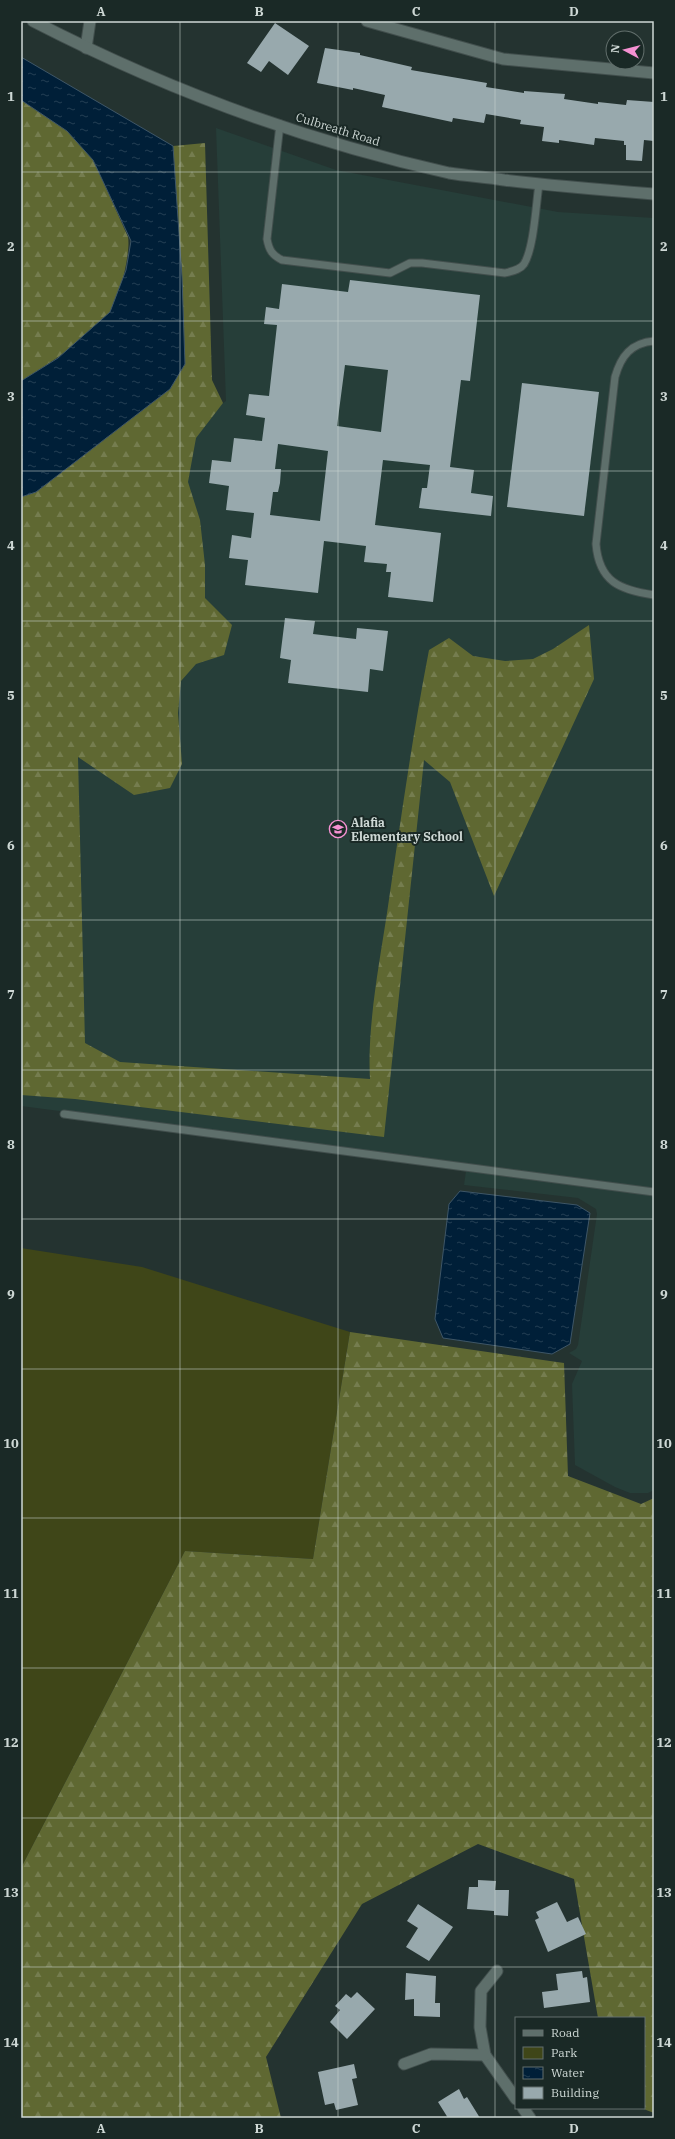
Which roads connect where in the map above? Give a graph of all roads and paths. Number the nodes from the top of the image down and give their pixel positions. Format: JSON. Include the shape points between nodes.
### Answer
{"nodes":[{"id":1,"x":33,"y":21,"type":"edge"},
{"id":2,"x":90,"y":21,"type":"edge"},
{"id":3,"x":367,"y":21,"type":"edge"},
{"id":4,"x":86,"y":48,"type":"junction"},
{"id":5,"x":654,"y":73,"type":"edge"},
{"id":6,"x":280,"y":124,"type":"junction"},
{"id":7,"x":539,"y":184,"type":"junction"},
{"id":8,"x":654,"y":194,"type":"edge"},
{"id":9,"x":654,"y":341,"type":"edge"},
{"id":10,"x":654,"y":595,"type":"edge"},
{"id":11,"x":64,"y":1114,"type":"dead end"},
{"id":12,"x":654,"y":1192,"type":"edge"},
{"id":13,"x":497,"y":1971,"type":"dead end"},
{"id":14,"x":485,"y":2055,"type":"junction"},
{"id":15,"x":404,"y":2064,"type":"dead end"},
{"id":16,"x":515,"y":2098,"type":"edge"},
{"id":17,"x":524,"y":2109,"type":"edge"},
{"id":18,"x":530,"y":2118,"type":"edge"}],
"edges":[{"from":1,"to":4,"type":"street","name":"Culbreath Road"},
{"from":2,"to":4,"type":"street"},
{"from":3,"to":5,"type":"street","via":[[503,59]]},
{"from":4,"to":6,"type":"street","name":"Culbreath Road","via":[[198,97]]},
{"from":6,"to":7,"type":"street","name":"Culbreath Road","via":[[337,144],[451,173]]},
{"from":6,"to":7,"type":"lane","via":[[266,239],[272,253],[282,260],[390,273],[410,263],[505,273],[515,271],[523,265],[529,253]]},
{"from":7,"to":8,"type":"street","name":"Culbreath Road"},
{"from":9,"to":10,"type":"lane","via":[[637,344],[630,349],[618,366],[596,544],[597,557],[608,578],[627,590]]},
{"from":11,"to":12,"type":"lane"},
{"from":13,"to":14,"type":"street","via":[[481,1991],[480,2027]]},
{"from":14,"to":15,"type":"street","via":[[431,2054]]},
{"from":14,"to":16,"type":"street"},
{"from":17,"to":18,"type":"street"}]}
